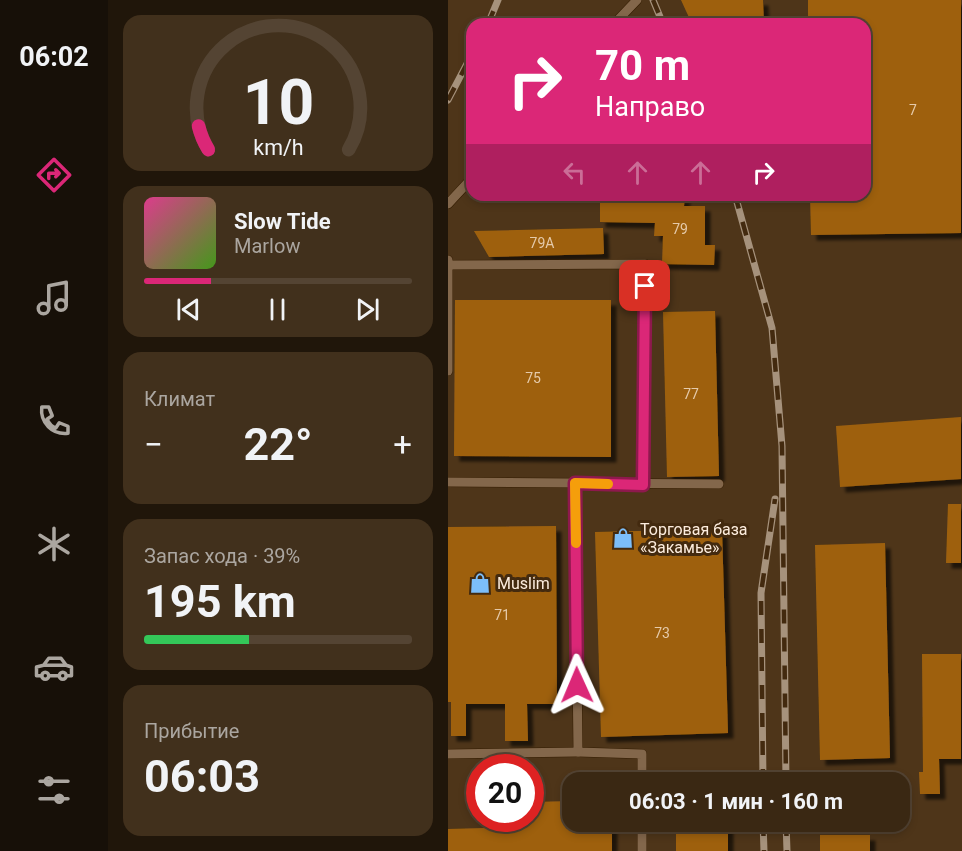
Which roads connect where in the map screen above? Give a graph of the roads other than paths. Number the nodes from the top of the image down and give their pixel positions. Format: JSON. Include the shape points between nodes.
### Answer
{"nodes":[{"id":1,"x":637,"y":0,"type":"edge"},
{"id":2,"x":620,"y":18,"type":"edge"},
{"id":3,"x":466,"y":184,"type":"edge"},
{"id":4,"x":448,"y":204,"type":"edge"},
{"id":5,"x":449,"y":262,"type":"edge"},
{"id":6,"x":448,"y":371,"type":"edge"},
{"id":7,"x":448,"y":482,"type":"edge"},
{"id":8,"x":575,"y":483,"type":"junction"},
{"id":9,"x":719,"y":484,"type":"dead end"},
{"id":10,"x":643,"y":485,"type":"junction"},
{"id":11,"x":578,"y":752,"type":"junction"},
{"id":12,"x":448,"y":754,"type":"edge"},
{"id":13,"x":642,"y":772,"type":"edge"},
{"id":14,"x":642,"y":832,"type":"edge"},
{"id":15,"x":642,"y":851,"type":"edge"}],
"edges":[{"from":1,"to":2,"type":"lane"},
{"from":3,"to":4,"type":"lane"},
{"from":5,"to":6,"type":"lane"},
{"from":5,"to":10,"type":"lane","via":[[645,264]]},
{"from":7,"to":8,"type":"lane"},
{"from":8,"to":10,"type":"lane"},
{"from":8,"to":11,"type":"lane"},
{"from":9,"to":10,"type":"lane"},
{"from":11,"to":12,"type":"lane"},
{"from":11,"to":13,"type":"lane","via":[[642,754]]},
{"from":14,"to":15,"type":"lane"}]}
